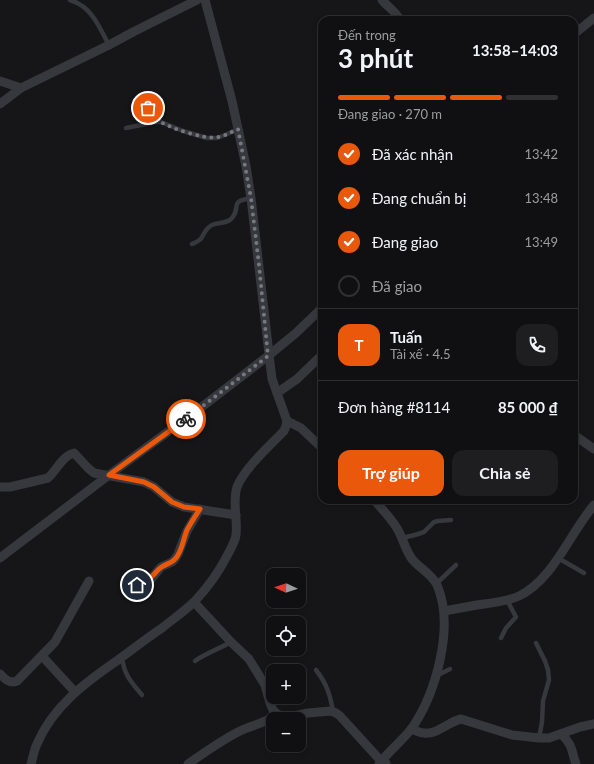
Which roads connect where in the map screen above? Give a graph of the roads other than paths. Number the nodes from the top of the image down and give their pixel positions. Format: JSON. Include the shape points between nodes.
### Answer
{"nodes":[{"id":1,"x":70,"y":0,"type":"edge"},
{"id":2,"x":197,"y":0,"type":"edge"},
{"id":3,"x":205,"y":0,"type":"edge"},
{"id":4,"x":382,"y":0,"type":"edge"},
{"id":5,"x":398,"y":16,"type":"edge"},
{"id":6,"x":594,"y":18,"type":"edge"},
{"id":7,"x":578,"y":31,"type":"edge"},
{"id":8,"x":109,"y":45,"type":"junction"},
{"id":9,"x":0,"y":81,"type":"edge"},
{"id":10,"x":21,"y":88,"type":"junction"},
{"id":11,"x":0,"y":104,"type":"edge"},
{"id":12,"x":148,"y":108,"type":"dead end"},
{"id":13,"x":161,"y":122,"type":"junction"},
{"id":14,"x":126,"y":128,"type":"dead end"},
{"id":15,"x":238,"y":129,"type":"junction"},
{"id":16,"x":251,"y":198,"type":"junction"},
{"id":17,"x":192,"y":244,"type":"dead end"},
{"id":18,"x":318,"y":312,"type":"edge"},
{"id":19,"x":268,"y":356,"type":"junction"},
{"id":20,"x":318,"y":359,"type":"edge"},
{"id":21,"x":277,"y":393,"type":"junction"},
{"id":22,"x":287,"y":421,"type":"junction"},
{"id":23,"x":578,"y":438,"type":"edge"},
{"id":24,"x":318,"y":444,"type":"edge"},
{"id":25,"x":594,"y":449,"type":"edge"},
{"id":26,"x":109,"y":475,"type":"junction"},
{"id":27,"x":0,"y":487,"type":"edge"},
{"id":28,"x":378,"y":504,"type":"edge"},
{"id":29,"x":594,"y":505,"type":"edge"},
{"id":30,"x":200,"y":509,"type":"junction"},
{"id":31,"x":236,"y":515,"type":"junction"},
{"id":32,"x":451,"y":520,"type":"dead end"},
{"id":33,"x":402,"y":538,"type":"junction"},
{"id":34,"x":0,"y":558,"type":"edge"},
{"id":35,"x":558,"y":558,"type":"junction"},
{"id":36,"x":456,"y":565,"type":"dead end"},
{"id":37,"x":584,"y":573,"type":"dead end"},
{"id":38,"x":89,"y":581,"type":"dead end"},
{"id":39,"x":436,"y":584,"type":"junction"},
{"id":40,"x":128,"y":588,"type":"dead end"},
{"id":41,"x":507,"y":600,"type":"junction"},
{"id":42,"x":194,"y":602,"type":"junction"},
{"id":43,"x":444,"y":611,"type":"junction"},
{"id":44,"x":501,"y":638,"type":"dead end"},
{"id":45,"x":231,"y":642,"type":"junction"},
{"id":46,"x":536,"y":642,"type":"dead end"},
{"id":47,"x":42,"y":656,"type":"junction"},
{"id":48,"x":122,"y":657,"type":"junction"},
{"id":49,"x":195,"y":661,"type":"dead end"},
{"id":50,"x":450,"y":669,"type":"dead end"},
{"id":51,"x":316,"y":670,"type":"dead end"},
{"id":52,"x":0,"y":674,"type":"edge"},
{"id":53,"x":436,"y":676,"type":"junction"},
{"id":54,"x":75,"y":692,"type":"junction"},
{"id":55,"x":142,"y":695,"type":"dead end"},
{"id":56,"x":275,"y":712,"type":"edge"},
{"id":57,"x":333,"y":712,"type":"junction"},
{"id":58,"x":306,"y":714,"type":"edge"},
{"id":59,"x":266,"y":721,"type":"edge"},
{"id":60,"x":594,"y":724,"type":"edge"},
{"id":61,"x":411,"y":729,"type":"junction"},
{"id":62,"x":561,"y":734,"type":"junction"},
{"id":63,"x":538,"y":738,"type":"junction"},
{"id":64,"x":382,"y":763,"type":"edge"},
{"id":65,"x":31,"y":764,"type":"edge"},
{"id":66,"x":188,"y":764,"type":"edge"},
{"id":67,"x":576,"y":764,"type":"edge"}],
"edges":[{"from":1,"to":8,"type":"lane","via":[[80,4],[95,19]]},
{"from":2,"to":8,"type":"street"},
{"from":3,"to":15,"type":"street"},
{"from":4,"to":5,"type":"street"},
{"from":6,"to":7,"type":"street"},
{"from":8,"to":10,"type":"street"},
{"from":9,"to":10,"type":"street"},
{"from":10,"to":11,"type":"street"},
{"from":12,"to":13,"type":"lane"},
{"from":13,"to":14,"type":"lane"},
{"from":13,"to":15,"type":"lane","via":[[207,138],[217,138]]},
{"from":15,"to":16,"type":"street"},
{"from":16,"to":17,"type":"lane","via":[[241,200],[236,205],[235,213],[228,222],[207,228],[199,241]]},
{"from":16,"to":19,"type":"street"},
{"from":18,"to":19,"type":"street"},
{"from":19,"to":21,"type":"street"},
{"from":19,"to":26,"type":"street"},
{"from":20,"to":21,"type":"street","via":[[297,379]]},
{"from":21,"to":22,"type":"street"},
{"from":22,"to":24,"type":"street","via":[[301,428]]},
{"from":22,"to":31,"type":"street","via":[[284,431],[242,477],[237,487]]},
{"from":23,"to":25,"type":"street"},
{"from":26,"to":27,"type":"street","via":[[94,473],[77,456],[70,454],[48,478]]},
{"from":26,"to":30,"type":"street","via":[[144,482],[172,502]]},
{"from":26,"to":34,"type":"street"},
{"from":28,"to":33,"type":"street"},
{"from":29,"to":35,"type":"street"},
{"from":30,"to":31,"type":"street"},
{"from":30,"to":40,"type":"street","via":[[175,559],[161,567],[145,583]]},
{"from":31,"to":42,"type":"street","via":[[233,545],[210,584]]},
{"from":32,"to":33,"type":"lane","via":[[434,522],[424,532]]},
{"from":33,"to":39,"type":"street","via":[[412,559]]},
{"from":35,"to":37,"type":"lane"},
{"from":35,"to":41,"type":"street","via":[[531,589]]},
{"from":36,"to":39,"type":"lane"},
{"from":38,"to":47,"type":"street","via":[[55,642]]},
{"from":39,"to":43,"type":"street"},
{"from":41,"to":43,"type":"street"},
{"from":41,"to":44,"type":"lane","via":[[516,619],[506,628]]},
{"from":42,"to":45,"type":"street"},
{"from":42,"to":48,"type":"street"},
{"from":43,"to":53,"type":"street","via":[[441,654]]},
{"from":45,"to":49,"type":"lane"},
{"from":45,"to":56,"type":"street","via":[[249,659],[265,685]]},
{"from":46,"to":63,"type":"lane","via":[[545,661],[549,680]]},
{"from":47,"to":52,"type":"street","via":[[13,683]]},
{"from":47,"to":54,"type":"street"},
{"from":48,"to":54,"type":"street"},
{"from":48,"to":55,"type":"lane","via":[[128,678]]},
{"from":50,"to":53,"type":"lane"},
{"from":51,"to":57,"type":"lane","via":[[326,685]]},
{"from":53,"to":61,"type":"street","via":[[430,695]]},
{"from":54,"to":65,"type":"street","via":[[43,731]]},
{"from":57,"to":58,"type":"street"},
{"from":57,"to":64,"type":"street","via":[[340,716]]},
{"from":59,"to":66,"type":"street","via":[[242,730]]},
{"from":60,"to":62,"type":"street"},
{"from":61,"to":63,"type":"street","via":[[424,734],[431,733],[461,719],[512,735]]},
{"from":61,"to":64,"type":"street"},
{"from":62,"to":63,"type":"street"},
{"from":62,"to":67,"type":"street","via":[[572,747]]}]}
